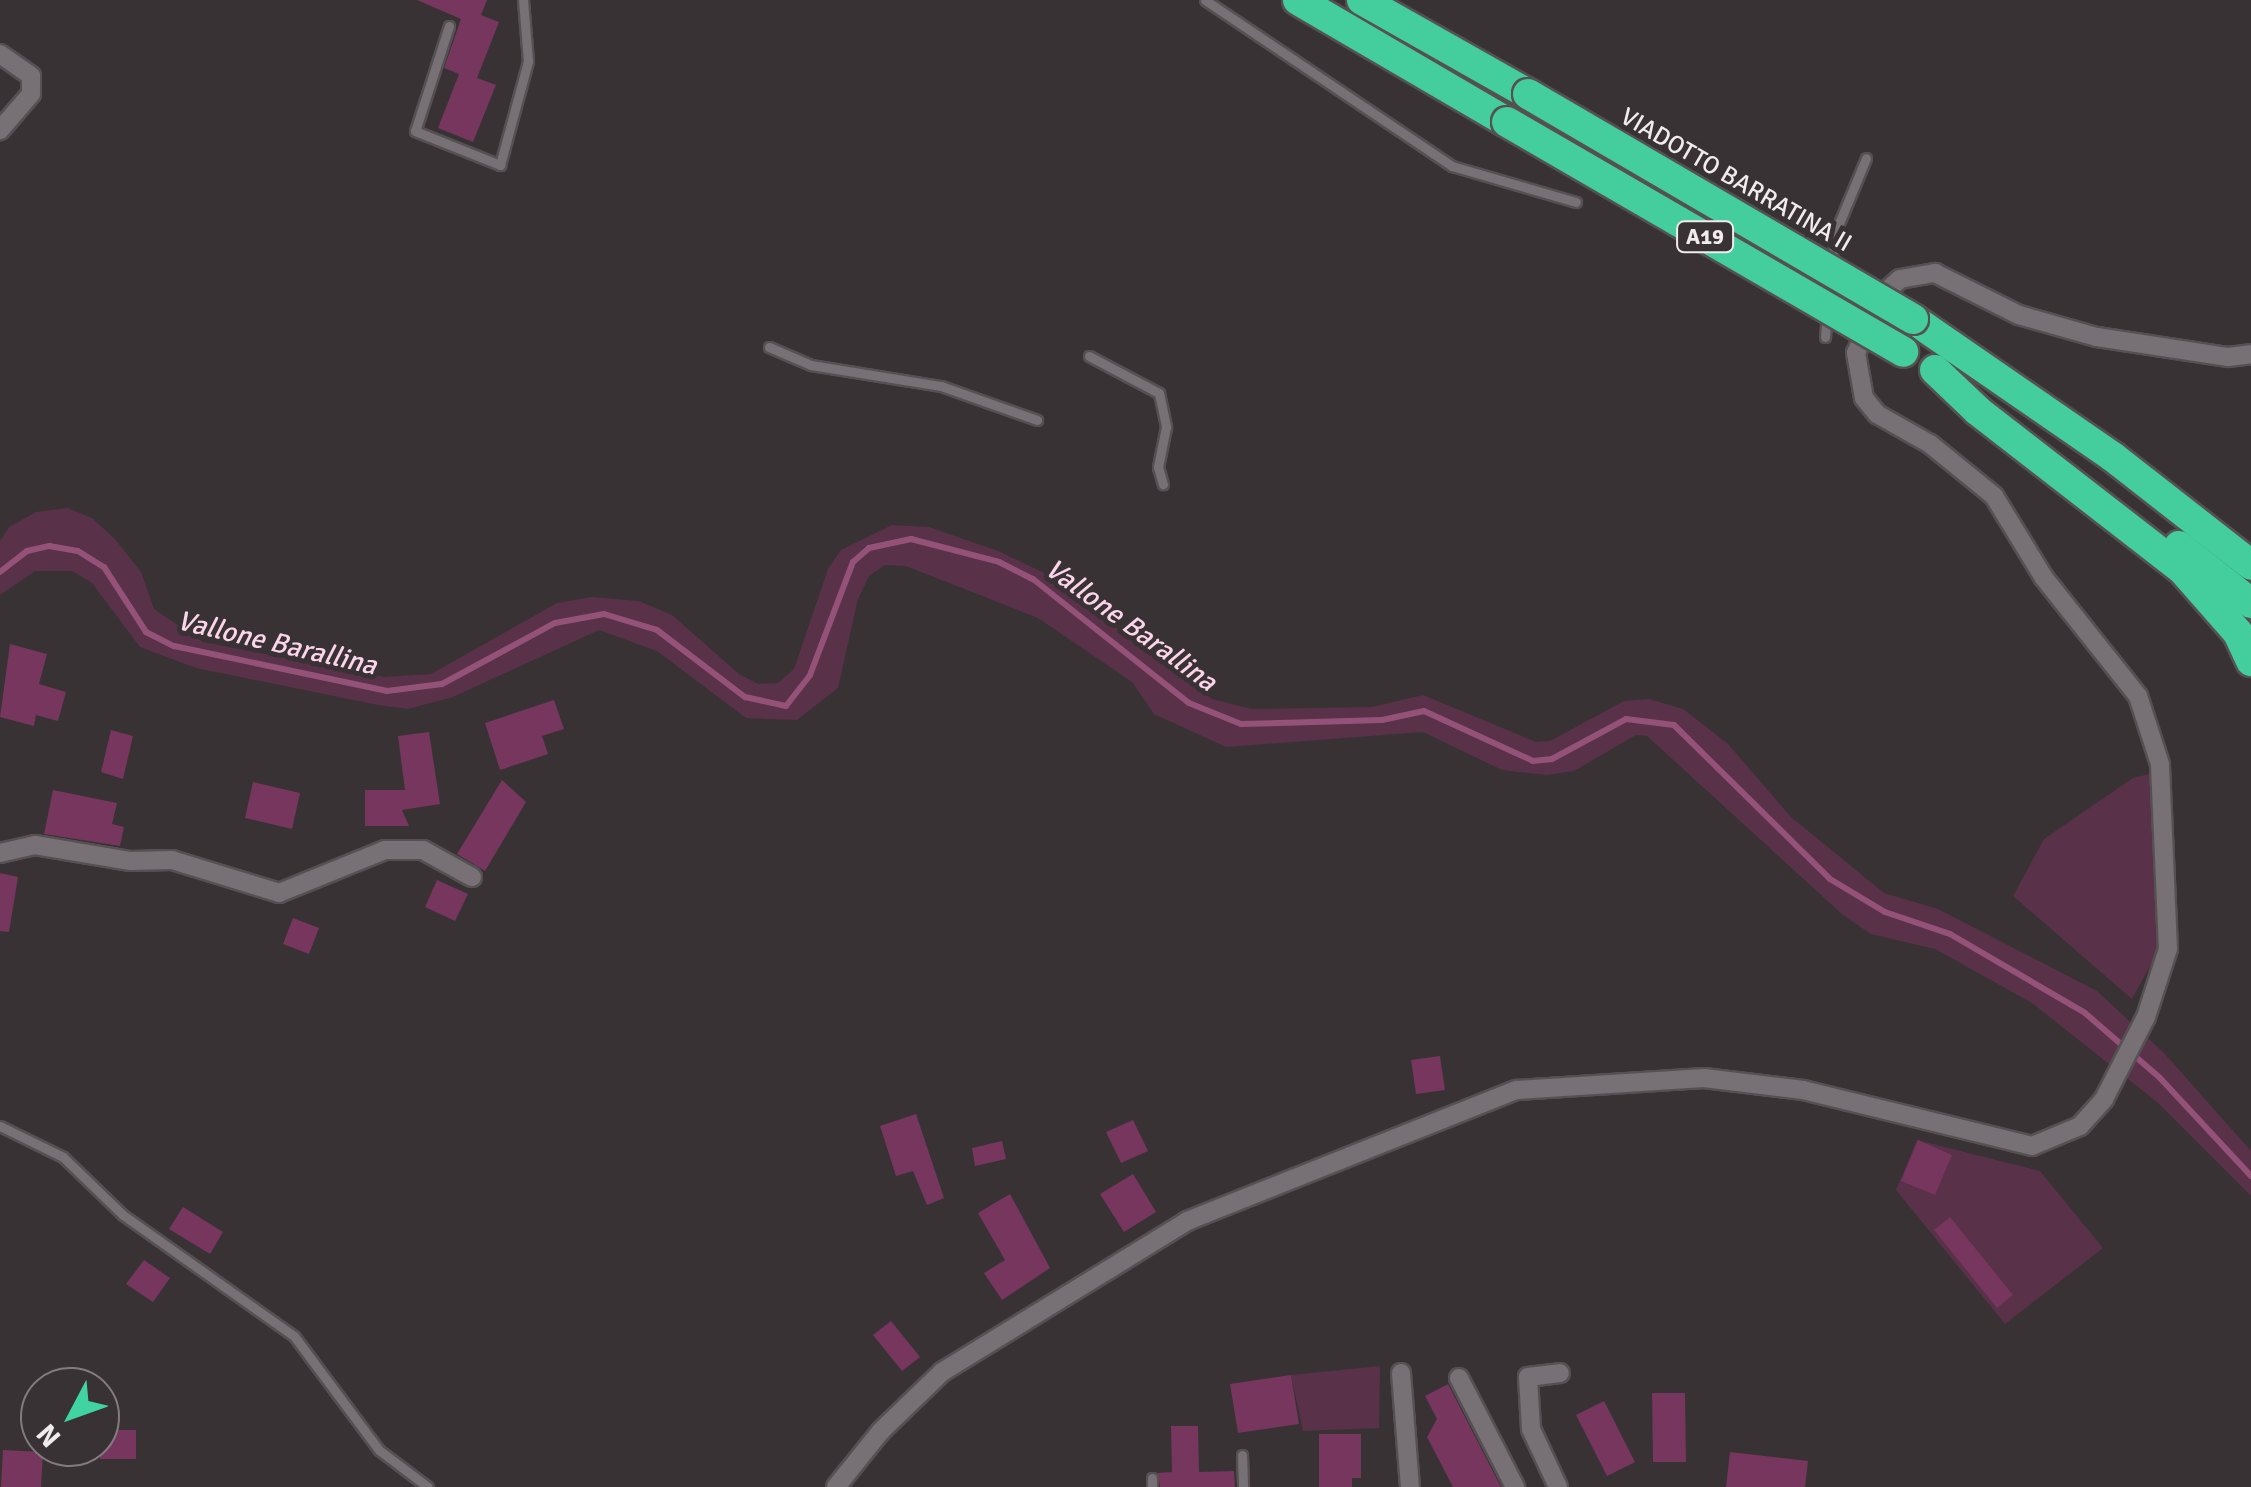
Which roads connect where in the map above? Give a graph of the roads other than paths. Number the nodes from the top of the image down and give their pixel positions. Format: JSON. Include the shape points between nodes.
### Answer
{"nodes":[{"id":1,"x":523,"y":0,"type":"edge"},
{"id":2,"x":1205,"y":0,"type":"edge"},
{"id":3,"x":1298,"y":0,"type":"edge"},
{"id":4,"x":1362,"y":0,"type":"edge"},
{"id":5,"x":449,"y":26,"type":"dead end"},
{"id":6,"x":0,"y":54,"type":"edge"},
{"id":7,"x":0,"y":130,"type":"edge"},
{"id":8,"x":1866,"y":158,"type":"dead end"},
{"id":9,"x":1576,"y":202,"type":"dead end"},
{"id":10,"x":1825,"y":337,"type":"dead end"},
{"id":11,"x":769,"y":347,"type":"dead end"},
{"id":12,"x":2251,"y":354,"type":"edge"},
{"id":13,"x":1089,"y":356,"type":"dead end"},
{"id":14,"x":1935,"y":370,"type":"junction"},
{"id":15,"x":1036,"y":420,"type":"dead end"},
{"id":16,"x":1163,"y":484,"type":"dead end"},
{"id":17,"x":2249,"y":562,"type":"edge"},
{"id":18,"x":2251,"y":603,"type":"edge"},
{"id":19,"x":2251,"y":660,"type":"edge"},
{"id":20,"x":0,"y":853,"type":"edge"},
{"id":21,"x":472,"y":877,"type":"dead end"},
{"id":22,"x":0,"y":1126,"type":"edge"},
{"id":23,"x":1401,"y":1373,"type":"dead end"},
{"id":24,"x":1560,"y":1373,"type":"dead end"},
{"id":25,"x":1459,"y":1378,"type":"dead end"},
{"id":26,"x":1242,"y":1455,"type":"dead end"},
{"id":27,"x":428,"y":1487,"type":"edge"},
{"id":28,"x":836,"y":1487,"type":"edge"},
{"id":29,"x":1243,"y":1487,"type":"edge"},
{"id":30,"x":1410,"y":1487,"type":"edge"},
{"id":31,"x":1515,"y":1487,"type":"edge"},
{"id":32,"x":1558,"y":1487,"type":"edge"}],
"edges":[{"from":1,"to":5,"type":"lane","via":[[528,62],[500,165],[415,131]]},
{"from":2,"to":9,"type":"lane","via":[[1452,166]]},
{"from":3,"to":14,"type":"highway","number":"A19","bridge":true},
{"from":4,"to":17,"type":"highway","name":"VIADOTTO BARRATINA II","number":"A19","bridge":true,"via":[[1913,319],[2114,457]]},
{"from":6,"to":7,"type":"street","via":[[30,76],[31,94]]},
{"from":8,"to":10,"type":"lane","via":[[1835,233]]},
{"from":11,"to":15,"type":"lane","via":[[811,365],[941,386]]},
{"from":12,"to":28,"type":"street","via":[[2228,357],[2098,338],[2018,315],[1935,273],[1900,278],[1881,296],[1856,353],[1864,398],[1994,496],[2044,578],[2138,696],[2160,764],[2168,950],[2146,1017],[2104,1099],[2080,1126],[2032,1146],[1755,1082],[1658,1077],[1503,1094],[1187,1221],[942,1372]]},
{"from":13,"to":16,"type":"lane","via":[[1159,392],[1166,427],[1158,468]]},
{"from":14,"to":18,"type":"highway","number":"A19","via":[[2109,490]]},
{"from":14,"to":19,"type":"highway","via":[[1978,412],[2182,569],[2238,634]]},
{"from":20,"to":21,"type":"street","via":[[35,845],[132,861],[172,860],[279,893],[385,850],[423,850]]},
{"from":22,"to":27,"type":"lane","via":[[63,1157],[123,1215],[294,1336],[380,1450]]},
{"from":23,"to":30,"type":"street"},
{"from":24,"to":32,"type":"street","via":[[1528,1377],[1531,1429]]},
{"from":25,"to":31,"type":"street"},
{"from":26,"to":29,"type":"lane"}]}
